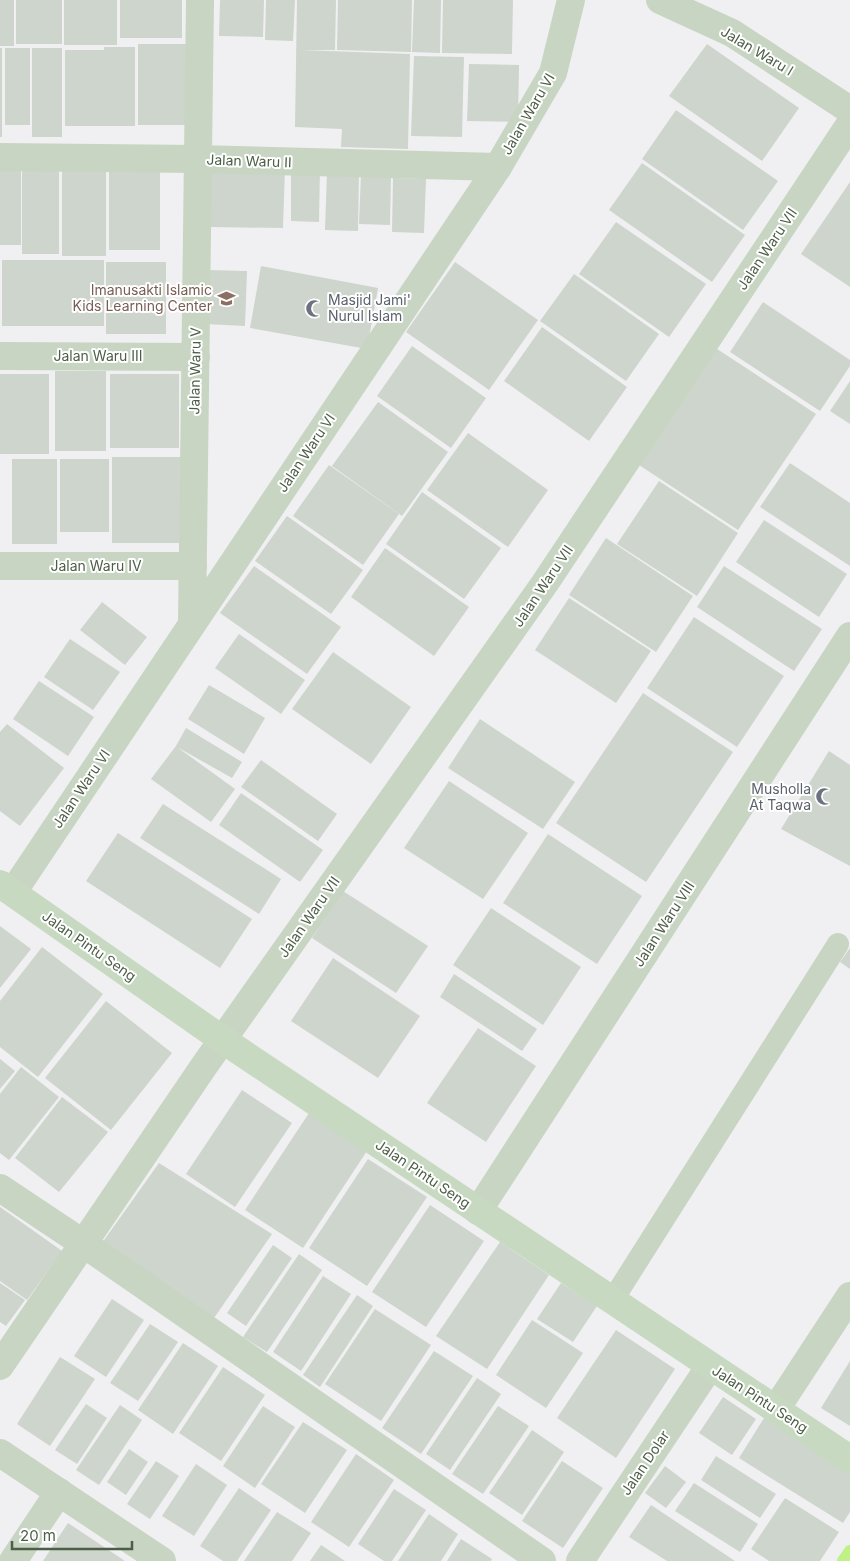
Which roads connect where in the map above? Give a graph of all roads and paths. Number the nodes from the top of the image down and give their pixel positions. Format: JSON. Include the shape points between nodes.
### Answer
{"nodes":[{"id":1,"x":200,"y":0,"type":"edge"},
{"id":2,"x":571,"y":0,"type":"edge"},
{"id":3,"x":660,"y":0,"type":"edge"},
{"id":4,"x":850,"y":110,"type":"edge"},
{"id":5,"x":850,"y":124,"type":"edge"},
{"id":6,"x":0,"y":158,"type":"edge"},
{"id":7,"x":198,"y":159,"type":"junction"},
{"id":8,"x":498,"y":167,"type":"junction"},
{"id":9,"x":0,"y":356,"type":"edge"},
{"id":10,"x":196,"y":357,"type":"junction"},
{"id":11,"x":0,"y":566,"type":"edge"},
{"id":12,"x":193,"y":566,"type":"junction"},
{"id":13,"x":192,"y":623,"type":"junction"},
{"id":14,"x":850,"y":636,"type":"edge"},
{"id":15,"x":6,"y":888,"type":"edge"},
{"id":16,"x":838,"y":944,"type":"dead end"},
{"id":17,"x":223,"y":1040,"type":"junction"},
{"id":18,"x":0,"y":1188,"type":"edge"},
{"id":19,"x":478,"y":1211,"type":"junction"},
{"id":20,"x":84,"y":1244,"type":"junction"},
{"id":21,"x":850,"y":1296,"type":"edge"},
{"id":22,"x":612,"y":1301,"type":"junction"},
{"id":23,"x":0,"y":1366,"type":"edge"},
{"id":24,"x":710,"y":1366,"type":"junction"},
{"id":25,"x":776,"y":1409,"type":"junction"},
{"id":26,"x":0,"y":1453,"type":"edge"},
{"id":27,"x":850,"y":1459,"type":"edge"},
{"id":28,"x":59,"y":1492,"type":"junction"},
{"id":29,"x":13,"y":1561,"type":"edge"},
{"id":30,"x":162,"y":1561,"type":"edge"},
{"id":31,"x":542,"y":1561,"type":"edge"},
{"id":32,"x":580,"y":1561,"type":"edge"}],
"edges":[{"from":1,"to":7,"type":"street","name":"Jalan Waru V"},
{"from":2,"to":8,"type":"street","name":"Jalan Waru VI","via":[[554,73]]},
{"from":3,"to":4,"type":"street","name":"Jalan Waru I","via":[[732,33]]},
{"from":5,"to":17,"type":"street","name":"Jalan Waru VII","via":[[546,583]]},
{"from":6,"to":7,"type":"street","name":"Jalan Waru II"},
{"from":7,"to":8,"type":"street","name":"Jalan Waru II"},
{"from":7,"to":10,"type":"street","name":"Jalan Waru V"},
{"from":8,"to":13,"type":"street","name":"Jalan Waru VI"},
{"from":9,"to":10,"type":"street","name":"Jalan Waru III"},
{"from":10,"to":12,"type":"street","name":"Jalan Waru V"},
{"from":11,"to":12,"type":"street","name":"Jalan Waru IV"},
{"from":12,"to":13,"type":"street","name":"Jalan Waru V"},
{"from":13,"to":15,"type":"street","name":"Jalan Waru VI"},
{"from":14,"to":19,"type":"street","name":"Jalan Waru VIII"},
{"from":15,"to":17,"type":"street","name":"Jalan Pintu Seng"},
{"from":16,"to":22,"type":"lane"},
{"from":17,"to":19,"type":"street","name":"Jalan Pintu Seng"},
{"from":17,"to":20,"type":"street","name":"Jalan Waru VII"},
{"from":18,"to":20,"type":"street"},
{"from":19,"to":22,"type":"street","name":"Jalan Pintu Seng"},
{"from":20,"to":23,"type":"street","name":"Jalan Waru VII"},
{"from":20,"to":31,"type":"street"},
{"from":21,"to":25,"type":"street"},
{"from":22,"to":24,"type":"street","name":"Jalan Pintu Seng"},
{"from":24,"to":25,"type":"street","name":"Jalan Pintu Seng"},
{"from":24,"to":32,"type":"street","name":"Jalan Dolar"},
{"from":25,"to":27,"type":"street","name":"Jalan Pintu Seng"},
{"from":26,"to":28,"type":"street"},
{"from":28,"to":29,"type":"street"},
{"from":28,"to":30,"type":"street"}]}
